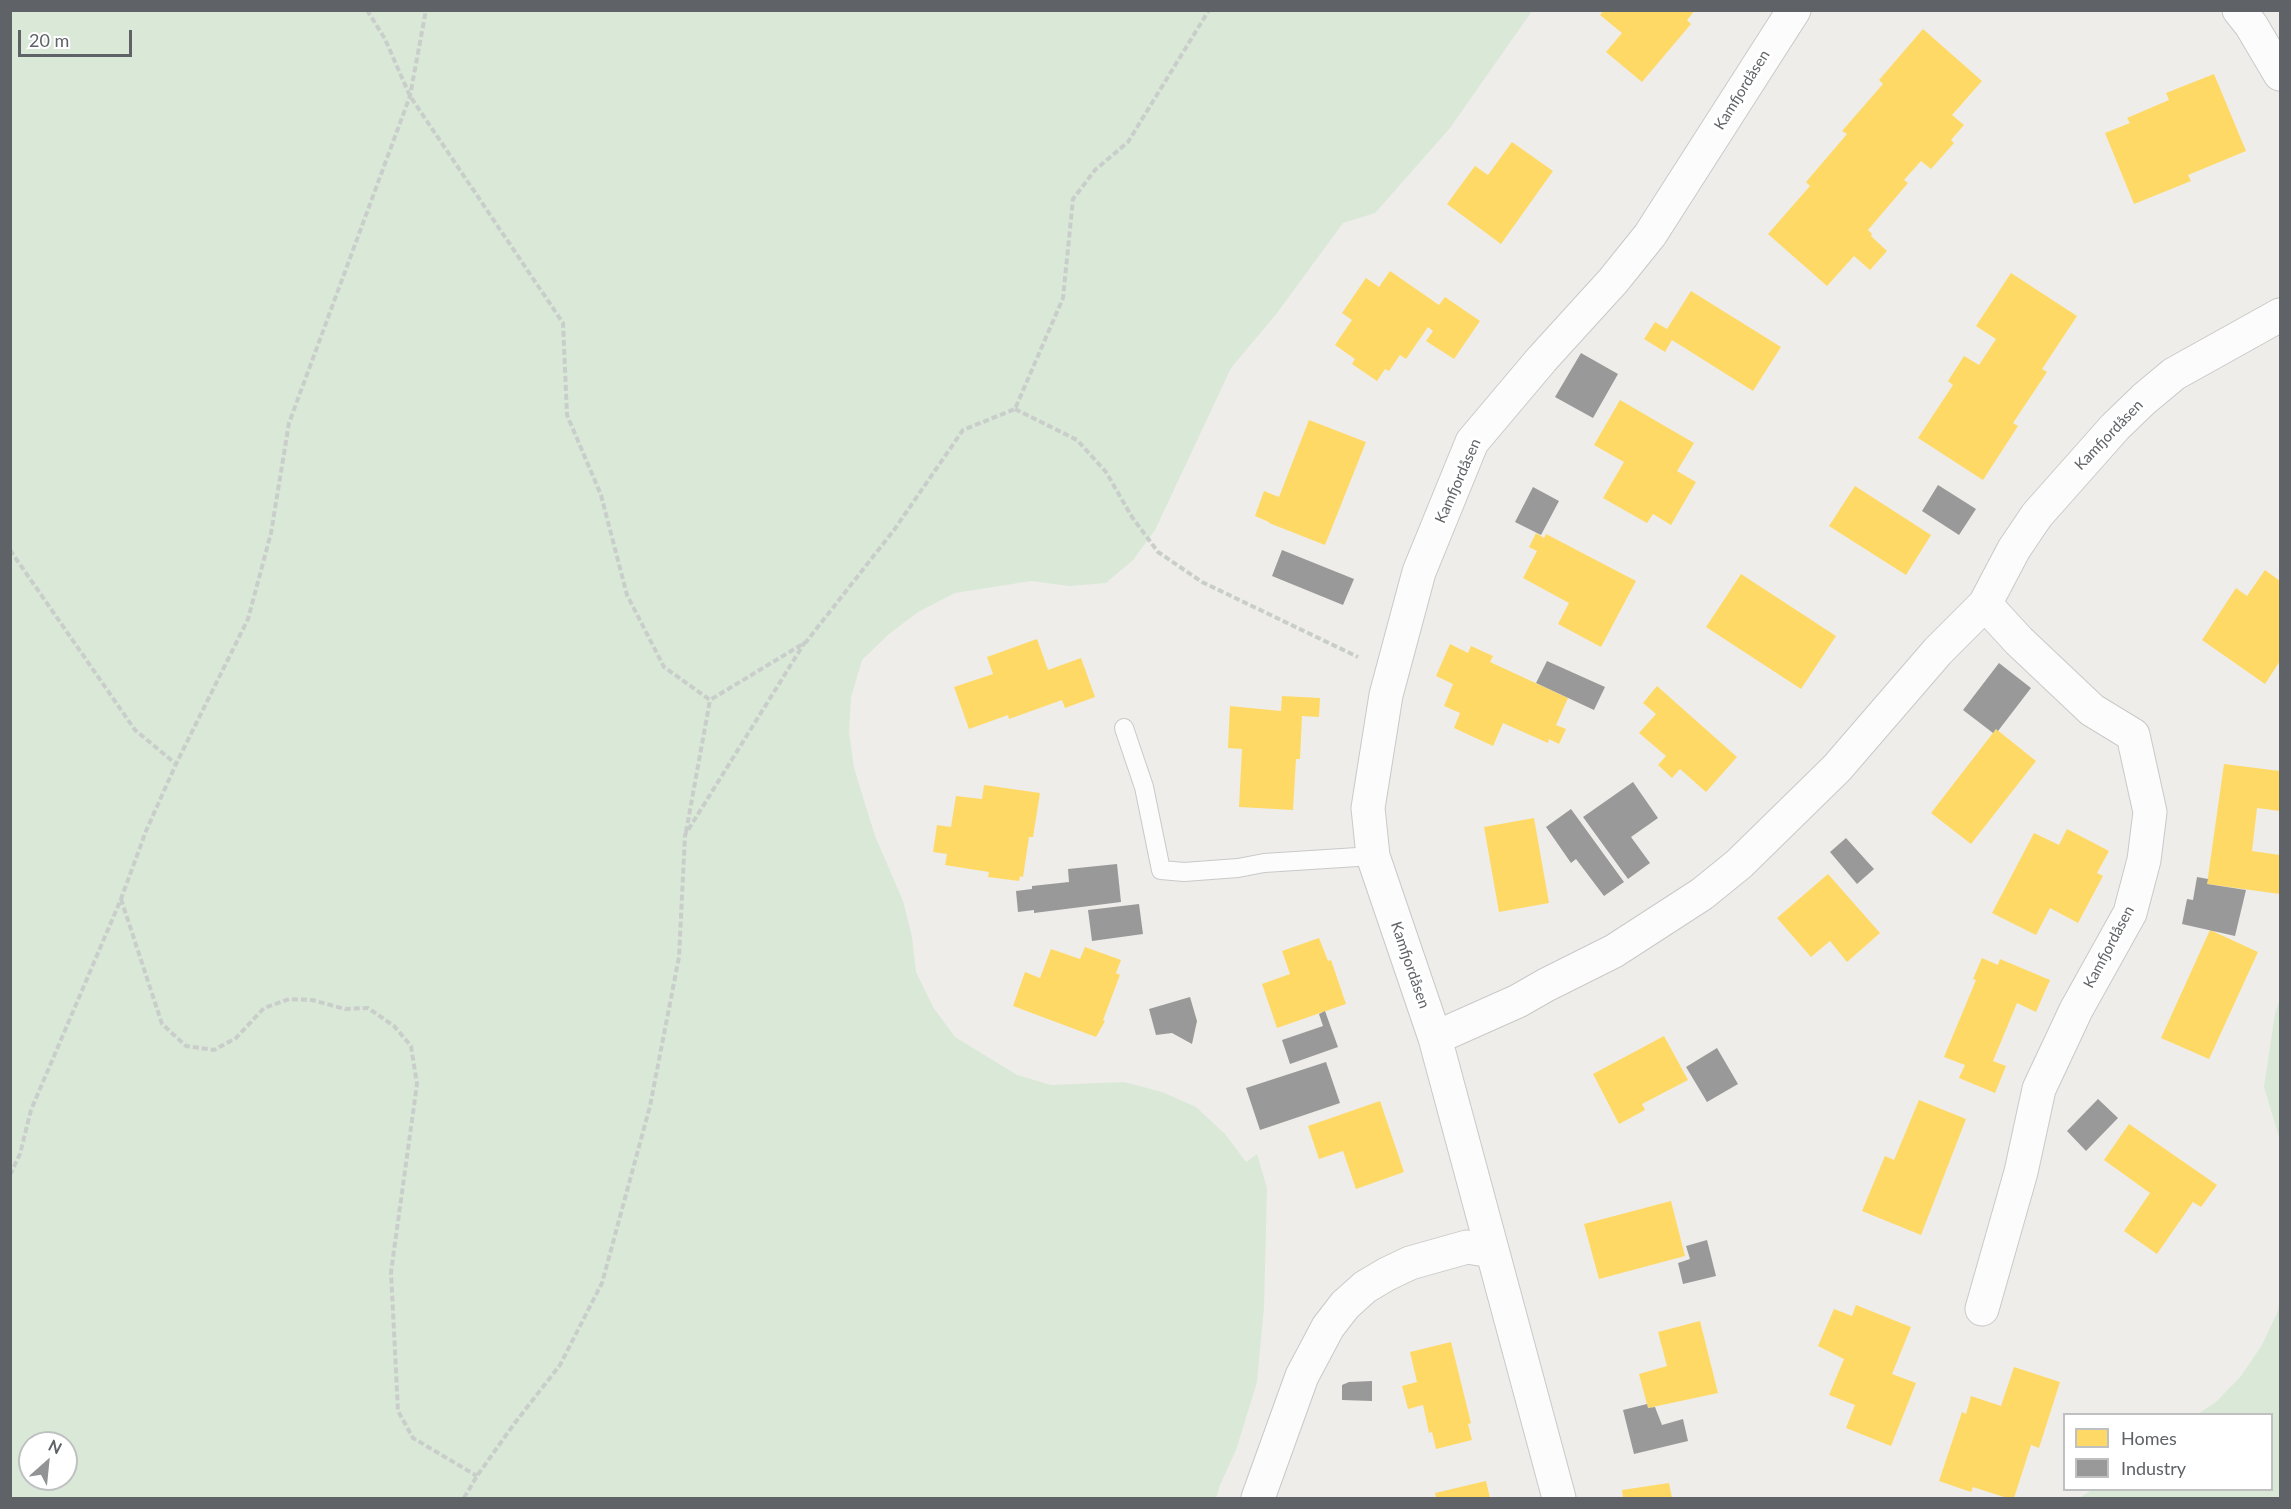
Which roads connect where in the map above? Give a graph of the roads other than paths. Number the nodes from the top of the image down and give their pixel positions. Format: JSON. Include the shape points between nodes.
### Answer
{"nodes":[{"id":1,"x":1794,"y":10,"type":"edge"},
{"id":2,"x":2240,"y":10,"type":"edge"},
{"id":3,"x":2280,"y":74,"type":"edge"},
{"id":4,"x":2280,"y":315,"type":"edge"},
{"id":5,"x":1985,"y":604,"type":"junction"},
{"id":6,"x":1125,"y":728,"type":"dead end"},
{"id":7,"x":1373,"y":856,"type":"junction"},
{"id":8,"x":1435,"y":1038,"type":"junction"},
{"id":9,"x":1492,"y":1251,"type":"junction"},
{"id":10,"x":1982,"y":1309,"type":"dead end"},
{"id":11,"x":1258,"y":1498,"type":"edge"},
{"id":12,"x":1559,"y":1498,"type":"edge"}],
"edges":[{"from":1,"to":7,"type":"street","name":"Kamfjordåsen","via":[[1650,235],[1472,442],[1419,572],[1386,695],[1368,808]]},
{"from":2,"to":3,"type":"street"},
{"from":4,"to":5,"type":"street","name":"Kamfjordåsen","via":[[2174,375],[2144,399],[2037,516],[2014,549]]},
{"from":5,"to":8,"type":"street","name":"Kamfjordåsen","via":[[1938,651],[1837,768],[1770,836],[1702,894],[1614,951],[1518,1001]]},
{"from":5,"to":10,"type":"street","name":"Kamfjordåsen","via":[[2092,710],[2133,735],[2150,812],[2144,860],[2130,913],[2076,1010],[2039,1089],[2021,1172]]},
{"from":6,"to":7,"type":"lane","via":[[1144,787],[1161,870],[1184,872],[1264,862]]},
{"from":7,"to":8,"type":"street","name":"Kamfjordåsen"},
{"from":8,"to":9,"type":"street","name":"Kamfjordåsen"},
{"from":9,"to":11,"type":"street","via":[[1467,1246],[1410,1263],[1365,1287],[1345,1305],[1328,1327],[1302,1376]]},
{"from":9,"to":12,"type":"street","name":"Kamfjordåsen"}]}
